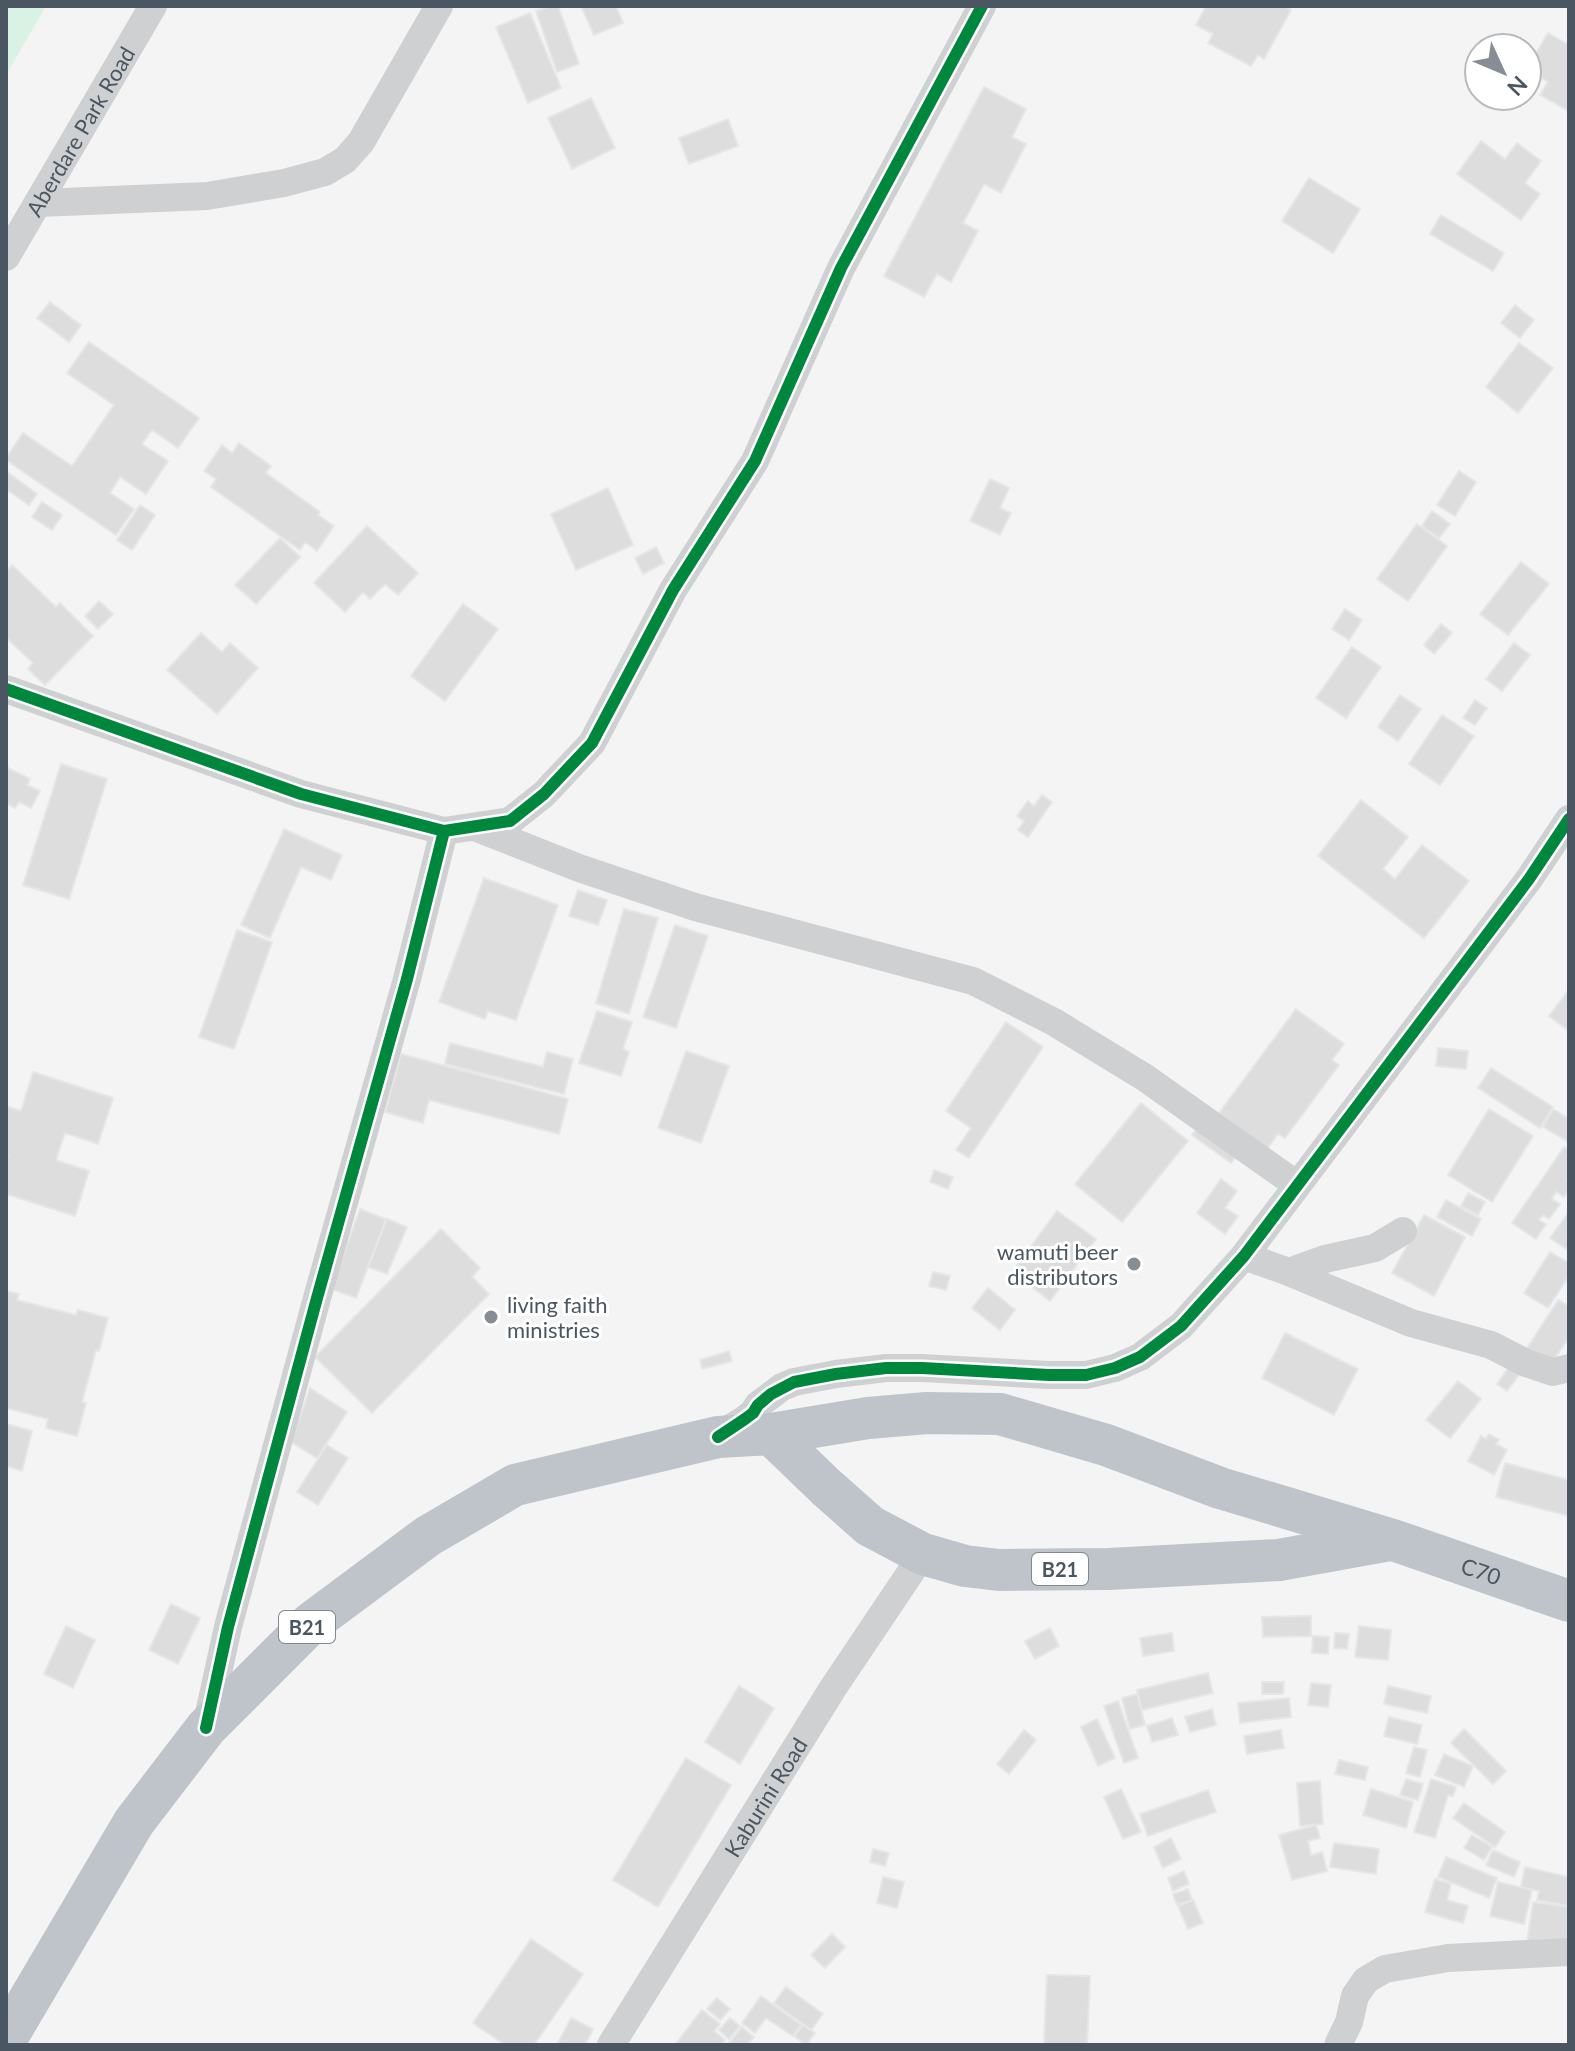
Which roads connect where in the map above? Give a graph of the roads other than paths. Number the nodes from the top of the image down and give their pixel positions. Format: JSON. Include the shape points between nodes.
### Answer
{"nodes":[{"id":1,"x":153,"y":6,"type":"edge"},
{"id":2,"x":439,"y":6,"type":"edge"},
{"id":3,"x":982,"y":6,"type":"edge"},
{"id":4,"x":39,"y":203,"type":"junction"},
{"id":5,"x":6,"y":257,"type":"edge"},
{"id":6,"x":6,"y":689,"type":"edge"},
{"id":7,"x":1569,"y":819,"type":"edge"},
{"id":8,"x":477,"y":828,"type":"junction"},
{"id":9,"x":444,"y":831,"type":"junction"},
{"id":10,"x":1297,"y":1185,"type":"junction"},
{"id":11,"x":1403,"y":1231,"type":"dead end"},
{"id":12,"x":1244,"y":1256,"type":"junction"},
{"id":13,"x":1289,"y":1272,"type":"junction"},
{"id":14,"x":1569,"y":1368,"type":"edge"},
{"id":15,"x":771,"y":1434,"type":"junction"},
{"id":16,"x":718,"y":1437,"type":"junction"},
{"id":17,"x":1393,"y":1540,"type":"junction"},
{"id":18,"x":923,"y":1554,"type":"junction"},
{"id":19,"x":1569,"y":1601,"type":"edge"},
{"id":20,"x":206,"y":1728,"type":"junction"},
{"id":21,"x":1569,"y":1952,"type":"edge"},
{"id":22,"x":6,"y":2039,"type":"edge"},
{"id":23,"x":611,"y":2045,"type":"edge"},
{"id":24,"x":1338,"y":2045,"type":"edge"}],
"edges":[{"from":1,"to":4,"type":"street","name":"Aberdare Park Road"},
{"from":2,"to":4,"type":"street","via":[[361,142],[325,172],[207,196]]},
{"from":3,"to":8,"type":"street","via":[[841,268],[755,461],[673,590],[592,743],[510,821]]},
{"from":4,"to":5,"type":"street","name":"Aberdare Park Road"},
{"from":6,"to":9,"type":"street","via":[[301,794]]},
{"from":7,"to":10,"type":"street"},
{"from":8,"to":9,"type":"street"},
{"from":8,"to":10,"type":"street","via":[[695,907],[973,981],[1144,1077]]},
{"from":9,"to":20,"type":"street","via":[[228,1627]]},
{"from":10,"to":12,"type":"street"},
{"from":11,"to":13,"type":"street","via":[[1375,1248]]},
{"from":12,"to":13,"type":"street"},
{"from":12,"to":16,"type":"street","via":[[1181,1326],[1140,1357],[1115,1368],[1086,1375],[922,1368],[836,1374],[782,1387]]},
{"from":13,"to":14,"type":"street","via":[[1411,1323],[1491,1345],[1526,1363],[1553,1372]]},
{"from":15,"to":16,"type":"highway","number":"B21"},
{"from":15,"to":17,"type":"highway","number":"B21","via":[[868,1418],[1000,1414]]},
{"from":15,"to":18,"type":"highway","number":"B21","via":[[870,1526]]},
{"from":16,"to":20,"type":"highway","number":"B21","via":[[515,1485],[428,1536],[311,1623]]},
{"from":17,"to":18,"type":"highway","number":"B21","via":[[1279,1560],[1109,1569],[999,1570]]},
{"from":17,"to":19,"type":"highway","name":"C70","number":"B21"},
{"from":18,"to":23,"type":"street","name":"Kaburini Road","via":[[833,1688]]},
{"from":20,"to":22,"type":"highway","number":"B21","via":[[134,1822]]},
{"from":21,"to":24,"type":"street","via":[[1448,1958],[1385,1969],[1366,1980],[1355,1996]]}]}
